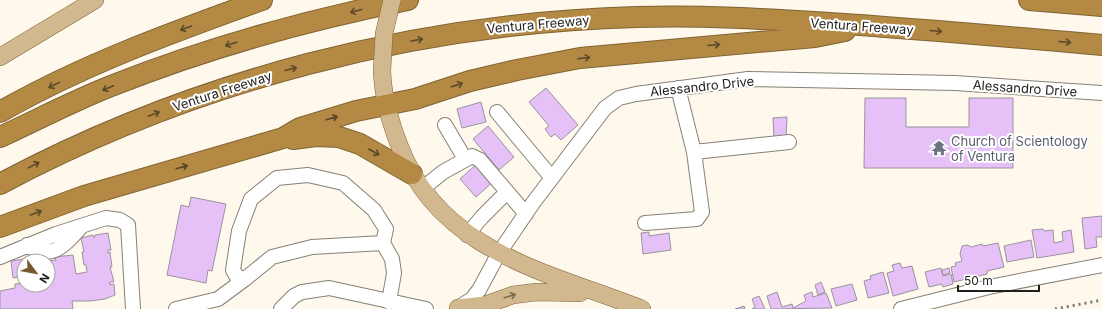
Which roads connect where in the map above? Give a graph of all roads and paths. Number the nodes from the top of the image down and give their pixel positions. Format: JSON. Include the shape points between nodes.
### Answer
{"nodes":[{"id":1,"x":95,"y":0,"type":"edge"},
{"id":2,"x":262,"y":0,"type":"edge"},
{"id":3,"x":392,"y":0,"type":"edge"},
{"id":4,"x":408,"y":0,"type":"edge"},
{"id":5,"x":1029,"y":0,"type":"edge"},
{"id":6,"x":1102,"y":6,"type":"edge"},
{"id":7,"x":869,"y":26,"type":"junction"},
{"id":8,"x":1102,"y":45,"type":"edge"},
{"id":9,"x":0,"y":57,"type":"edge"},
{"id":10,"x":678,"y":88,"type":"junction"},
{"id":11,"x":1102,"y":93,"type":"edge"},
{"id":12,"x":386,"y":106,"type":"junction"},
{"id":13,"x":0,"y":112,"type":"edge"},
{"id":14,"x":497,"y":112,"type":"dead end"},
{"id":15,"x":445,"y":126,"type":"dead end"},
{"id":16,"x":0,"y":137,"type":"edge"},
{"id":17,"x":283,"y":138,"type":"junction"},
{"id":18,"x":789,"y":142,"type":"dead end"},
{"id":19,"x":694,"y":152,"type":"junction"},
{"id":20,"x":464,"y":159,"type":"junction"},
{"id":21,"x":552,"y":178,"type":"junction"},
{"id":22,"x":417,"y":181,"type":"junction"},
{"id":23,"x":0,"y":184,"type":"edge"},
{"id":24,"x":507,"y":192,"type":"junction"},
{"id":25,"x":526,"y":214,"type":"junction"},
{"id":26,"x":645,"y":223,"type":"dead end"},
{"id":27,"x":0,"y":227,"type":"edge"},
{"id":28,"x":467,"y":235,"type":"junction"},
{"id":29,"x":383,"y":243,"type":"junction"},
{"id":30,"x":499,"y":253,"type":"junction"},
{"id":31,"x":0,"y":257,"type":"edge"},
{"id":32,"x":1102,"y":265,"type":"edge"},
{"id":33,"x":245,"y":279,"type":"junction"},
{"id":34,"x":606,"y":295,"type":"junction"},
{"id":35,"x":389,"y":302,"type":"junction"},
{"id":36,"x":133,"y":309,"type":"edge"},
{"id":37,"x":176,"y":309,"type":"edge"},
{"id":38,"x":282,"y":309,"type":"edge"},
{"id":39,"x":426,"y":309,"type":"edge"},
{"id":40,"x":458,"y":309,"type":"edge"},
{"id":41,"x":642,"y":309,"type":"edge"},
{"id":42,"x":901,"y":309,"type":"edge"}],
"edges":[{"from":1,"to":9,"type":"main road"},
{"from":2,"to":13,"type":"highway","one_way":true,"via":[[102,62]]},
{"from":3,"to":12,"type":"main road","bridge":true,"via":[[384,34],[382,80]]},
{"from":4,"to":16,"type":"highway","one_way":true,"via":[[265,33],[185,59],[110,87]]},
{"from":5,"to":6,"type":"highway"},
{"from":7,"to":8,"type":"highway","name":"Ventura Freeway","one_way":true},
{"from":12,"to":7,"type":"highway","one_way":true,"via":[[470,81],[580,58],[815,37]]},
{"from":23,"to":7,"type":"highway","name":"Ventura Freeway","one_way":true,"via":[[43,161],[106,133],[217,91],[321,62],[412,41],[489,28],[556,21],[637,17],[751,18]]},
{"from":10,"to":11,"type":"street","name":"Alessandro Drive","via":[[748,79],[955,84]]},
{"from":10,"to":19,"type":"street"},
{"from":10,"to":21,"type":"street","name":"Alessandro Drive","via":[[619,98],[605,108]]},
{"from":17,"to":12,"type":"highway","one_way":true,"via":[[300,128],[356,111]]},
{"from":12,"to":22,"type":"main road","via":[[393,132]]},
{"from":14,"to":21,"type":"street"},
{"from":15,"to":20,"type":"street"},
{"from":17,"to":22,"type":"highway","one_way":true,"via":[[339,137],[360,144]]},
{"from":27,"to":17,"type":"highway","one_way":true,"via":[[84,196]]},
{"from":18,"to":19,"type":"street"},
{"from":19,"to":26,"type":"street","via":[[702,212],[700,216]]},
{"from":20,"to":22,"type":"street","via":[[443,172]]},
{"from":20,"to":24,"type":"street","via":[[472,156],[480,160]]},
{"from":21,"to":25,"type":"street","name":"Alessandro Drive"},
{"from":22,"to":28,"type":"main road","via":[[436,206]]},
{"from":24,"to":25,"type":"street"},
{"from":24,"to":28,"type":"street"},
{"from":25,"to":30,"type":"street","name":"Alessandro Drive"},
{"from":28,"to":30,"type":"main road"},
{"from":29,"to":33,"type":"street","via":[[312,247],[272,257]]},
{"from":29,"to":33,"type":"street","via":[[386,229],[374,210],[342,183],[308,175],[277,178],[250,199],[239,231],[233,270],[237,277]]},
{"from":29,"to":35,"type":"street","via":[[392,259],[394,273]]},
{"from":30,"to":34,"type":"main road","via":[[537,271]]},
{"from":30,"to":40,"type":"street","name":"Alessandro Drive","via":[[476,294]]},
{"from":31,"to":36,"type":"street","via":[[106,218],[120,220],[128,225]]},
{"from":32,"to":42,"type":"street","via":[[988,287]]},
{"from":33,"to":37,"type":"street","via":[[218,299]]},
{"from":40,"to":34,"type":"main road","one_way":true,"via":[[536,292]]},
{"from":34,"to":41,"type":"main road"},
{"from":35,"to":38,"type":"street","via":[[320,288],[294,296]]},
{"from":35,"to":39,"type":"street"}]}
